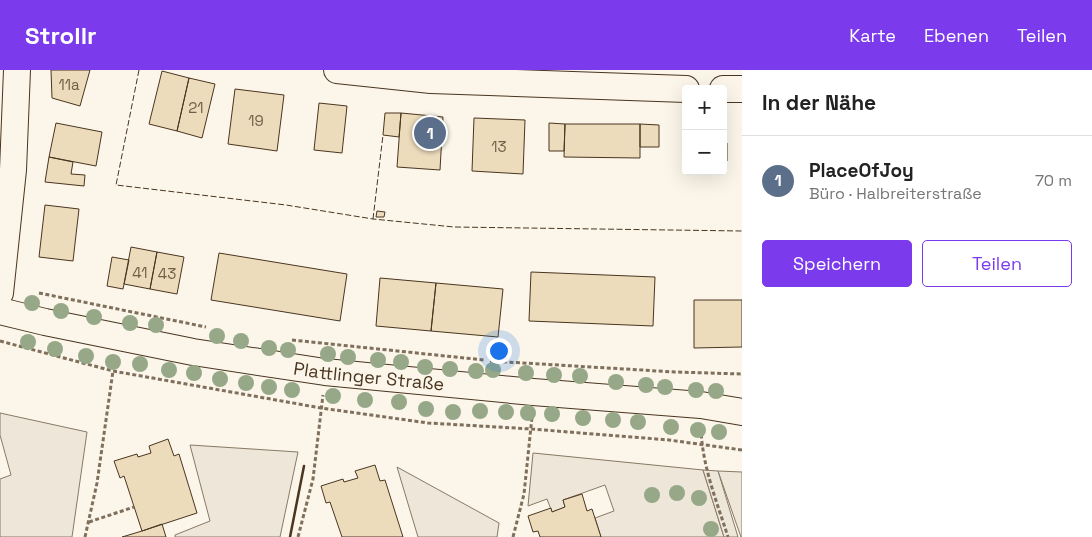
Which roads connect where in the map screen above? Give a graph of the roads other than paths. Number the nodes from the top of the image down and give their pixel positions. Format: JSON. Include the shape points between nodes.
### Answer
{"nodes":[{"id":1,"x":18,"y":70,"type":"edge"},
{"id":2,"x":337,"y":70,"type":"edge"},
{"id":3,"x":657,"y":80,"type":"edge"},
{"id":4,"x":682,"y":88,"type":"edge"},
{"id":5,"x":727,"y":89,"type":"edge"},
{"id":6,"x":742,"y":89,"type":"edge"},
{"id":7,"x":0,"y":289,"type":"edge"},
{"id":8,"x":0,"y":311,"type":"edge"},
{"id":9,"x":742,"y":412,"type":"edge"}],
"edges":[{"from":1,"to":7,"type":"street","via":[[13,170]]},
{"from":2,"to":3,"type":"street","via":[[431,80]]},
{"from":3,"to":4,"type":"street"},
{"from":5,"to":6,"type":"street"},
{"from":8,"to":9,"type":"street","name":"Plattlinger Straße","via":[[193,352],[325,372],[701,405]]}]}
